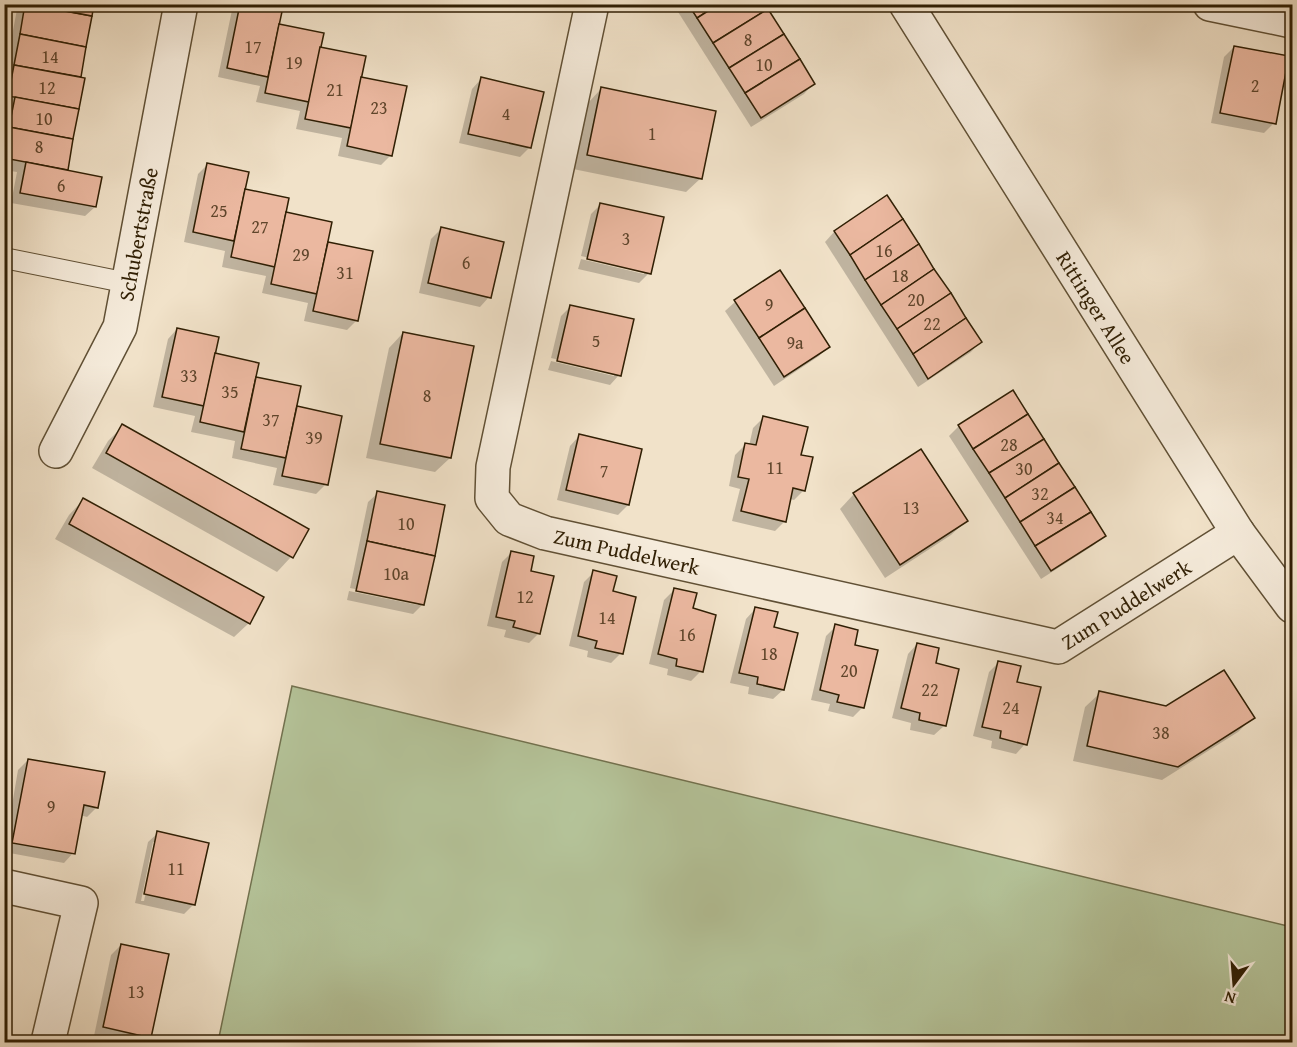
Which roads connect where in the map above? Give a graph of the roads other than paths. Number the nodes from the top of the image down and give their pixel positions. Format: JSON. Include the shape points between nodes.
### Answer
{"nodes":[{"id":1,"x":181,"y":4,"type":"edge"},
{"id":2,"x":592,"y":4,"type":"edge"},
{"id":3,"x":906,"y":4,"type":"edge"},
{"id":4,"x":1210,"y":4,"type":"edge"},
{"id":5,"x":1293,"y":21,"type":"edge"},
{"id":6,"x":4,"y":258,"type":"edge"},
{"id":7,"x":128,"y":283,"type":"junction"},
{"id":8,"x":56,"y":451,"type":"dead end"},
{"id":9,"x":1238,"y":533,"type":"junction"},
{"id":10,"x":1293,"y":606,"type":"edge"},
{"id":11,"x":4,"y":885,"type":"edge"},
{"id":12,"x":48,"y":1042,"type":"edge"}],
"edges":[{"from":1,"to":7,"type":"street","name":"Schubertstraße"},
{"from":2,"to":9,"type":"street","name":"Zum Puddelwerk","via":[[493,467],[492,498],[509,519],[545,533],[1058,647]]},
{"from":3,"to":9,"type":"street","name":"Rittinger Allee"},
{"from":4,"to":5,"type":"street"},
{"from":6,"to":7,"type":"lane"},
{"from":7,"to":8,"type":"street","name":"Schubertstraße","via":[[120,327]]},
{"from":9,"to":10,"type":"street","name":"Rittinger Allee"},
{"from":11,"to":12,"type":"street","via":[[81,903]]}]}
